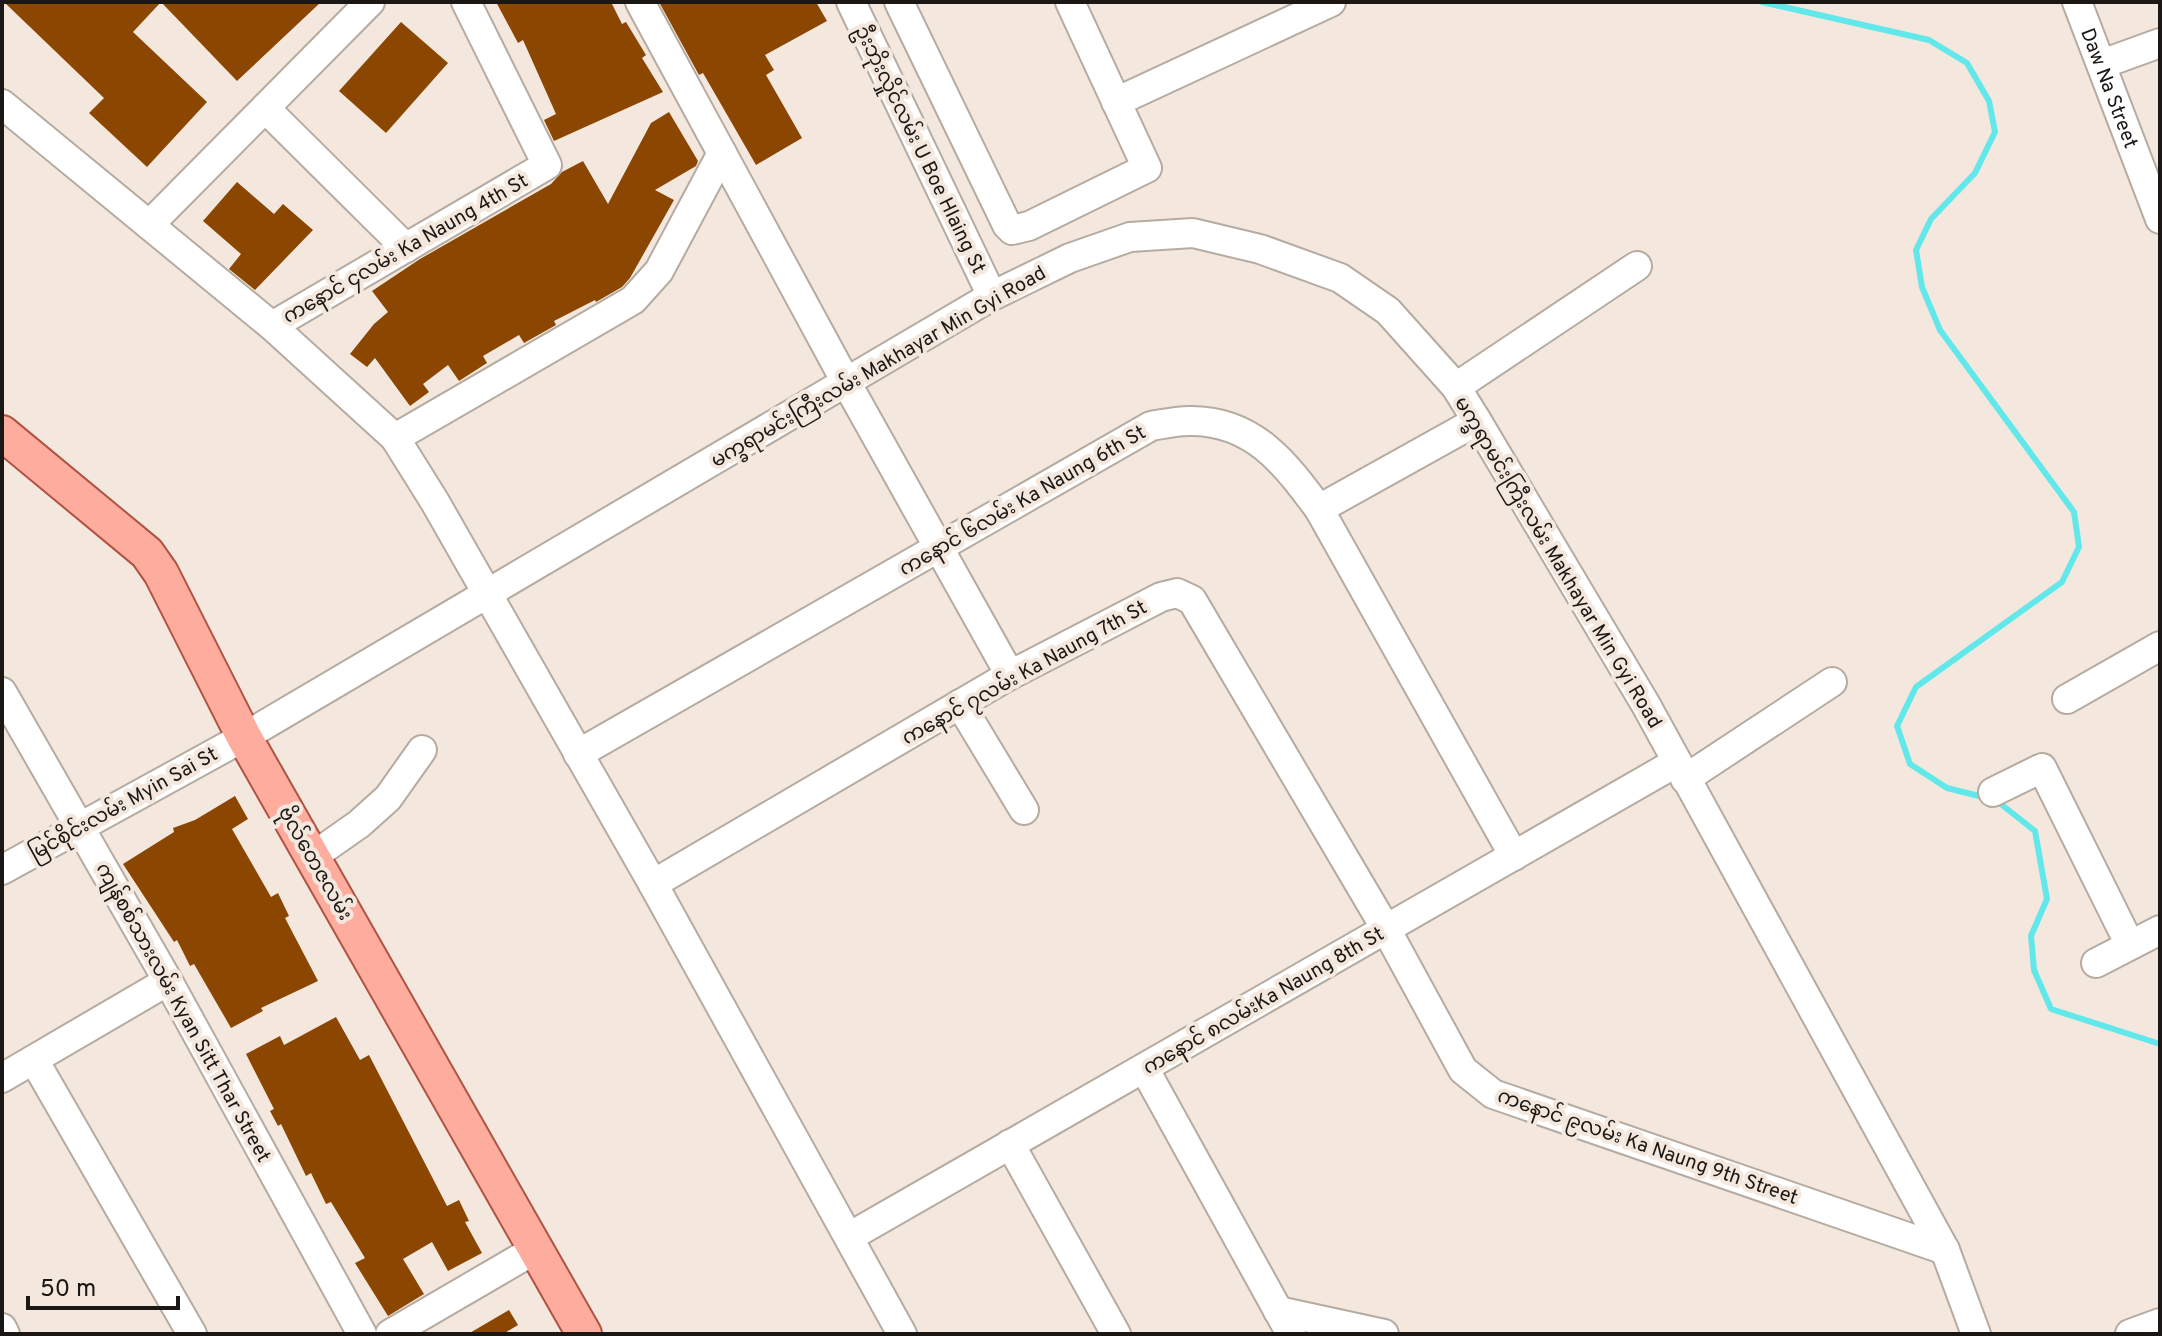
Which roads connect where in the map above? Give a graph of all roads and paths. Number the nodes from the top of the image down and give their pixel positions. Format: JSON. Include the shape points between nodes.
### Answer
{"nodes":[{"id":1,"x":370,"y":2,"type":"edge"},
{"id":2,"x":466,"y":2,"type":"edge"},
{"id":3,"x":640,"y":2,"type":"edge"},
{"id":4,"x":851,"y":2,"type":"edge"},
{"id":5,"x":899,"y":2,"type":"edge"},
{"id":6,"x":1070,"y":2,"type":"edge"},
{"id":7,"x":1331,"y":2,"type":"edge"},
{"id":8,"x":2077,"y":2,"type":"edge"},
{"id":9,"x":2160,"y":43,"type":"edge"},
{"id":10,"x":2102,"y":64,"type":"junction"},
{"id":11,"x":1116,"y":102,"type":"junction"},
{"id":12,"x":2,"y":104,"type":"edge"},
{"id":13,"x":265,"y":108,"type":"junction"},
{"id":14,"x":722,"y":153,"type":"junction"},
{"id":15,"x":2160,"y":219,"type":"edge"},
{"id":16,"x":149,"y":225,"type":"junction"},
{"id":17,"x":406,"y":248,"type":"junction"},
{"id":18,"x":1637,"y":266,"type":"dead end"},
{"id":19,"x":992,"y":296,"type":"junction"},
{"id":20,"x":272,"y":326,"type":"junction"},
{"id":21,"x":846,"y":382,"type":"junction"},
{"id":22,"x":1456,"y":387,"type":"junction"},
{"id":23,"x":1477,"y":421,"type":"junction"},
{"id":24,"x":2,"y":433,"type":"edge"},
{"id":25,"x":395,"y":438,"type":"junction"},
{"id":26,"x":1319,"y":509,"type":"junction"},
{"id":27,"x":939,"y":548,"type":"junction"},
{"id":28,"x":485,"y":593,"type":"junction"},
{"id":29,"x":2160,"y":646,"type":"edge"},
{"id":30,"x":1010,"y":675,"type":"junction"},
{"id":31,"x":1832,"y":682,"type":"dead end"},
{"id":32,"x":2,"y":692,"type":"edge"},
{"id":33,"x":2067,"y":699,"type":"dead end"},
{"id":34,"x":960,"y":704,"type":"junction"},
{"id":35,"x":244,"y":737,"type":"junction"},
{"id":36,"x":422,"y":750,"type":"dead end"},
{"id":37,"x":578,"y":754,"type":"junction"},
{"id":38,"x":1681,"y":770,"type":"junction"},
{"id":39,"x":1993,"y":792,"type":"dead end"},
{"id":40,"x":1024,"y":810,"type":"dead end"},
{"id":41,"x":81,"y":826,"type":"junction"},
{"id":42,"x":1514,"y":856,"type":"junction"},
{"id":43,"x":312,"y":857,"type":"junction"},
{"id":44,"x":2,"y":870,"type":"edge"},
{"id":45,"x":653,"y":884,"type":"junction"},
{"id":46,"x":1386,"y":929,"type":"junction"},
{"id":47,"x":2160,"y":930,"type":"edge"},
{"id":48,"x":2130,"y":945,"type":"junction"},
{"id":49,"x":2096,"y":963,"type":"dead end"},
{"id":50,"x":168,"y":981,"type":"junction"},
{"id":51,"x":34,"y":1060,"type":"junction"},
{"id":52,"x":1144,"y":1068,"type":"junction"},
{"id":53,"x":2,"y":1078,"type":"edge"},
{"id":54,"x":1010,"y":1144,"type":"junction"},
{"id":55,"x":849,"y":1237,"type":"junction"},
{"id":56,"x":536,"y":1249,"type":"junction"},
{"id":57,"x":1945,"y":1250,"type":"junction"},
{"id":58,"x":1284,"y":1322,"type":"edge"},
{"id":59,"x":2160,"y":1323,"type":"edge"},
{"id":60,"x":2,"y":1328,"type":"edge"},
{"id":61,"x":5,"y":1334,"type":"edge"},
{"id":62,"x":192,"y":1334,"type":"edge"},
{"id":63,"x":362,"y":1334,"type":"edge"},
{"id":64,"x":390,"y":1334,"type":"edge"},
{"id":65,"x":584,"y":1334,"type":"edge"},
{"id":66,"x":902,"y":1334,"type":"edge"},
{"id":67,"x":1116,"y":1334,"type":"edge"},
{"id":68,"x":1384,"y":1334,"type":"edge"},
{"id":69,"x":1976,"y":1334,"type":"edge"},
{"id":70,"x":2130,"y":1334,"type":"edge"}],
"edges":[{"from":1,"to":13,"type":"street"},
{"from":2,"to":17,"type":"street","name":"ကနောင် ၄လမ်း Ka Naung 4th St","via":[[547,165]]},
{"from":3,"to":14,"type":"street"},
{"from":4,"to":19,"type":"street","name":"ဦးဘိုးလှိုင်လမ်း U Boe Hlaing St"},
{"from":5,"to":11,"type":"street","via":[[1012,230],[1147,168]]},
{"from":6,"to":11,"type":"street"},
{"from":7,"to":11,"type":"street"},
{"from":8,"to":10,"type":"street","name":"Daw Na Street"},
{"from":9,"to":10,"type":"street"},
{"from":10,"to":15,"type":"street","name":"Daw Na Street"},
{"from":12,"to":16,"type":"street"},
{"from":13,"to":16,"type":"street"},
{"from":13,"to":17,"type":"street"},
{"from":14,"to":21,"type":"street"},
{"from":14,"to":25,"type":"street","via":[[659,271],[633,300]]},
{"from":16,"to":20,"type":"street"},
{"from":17,"to":20,"type":"street","name":"ကနောင် ၄လမ်း Ka Naung 4th St"},
{"from":18,"to":22,"type":"street"},
{"from":19,"to":21,"type":"street","name":"မက္ခရာမင်းကြီးလမ်း Makhayar Min Gyi Road"},
{"from":19,"to":22,"type":"street","name":"မက္ခရာမင်းကြီးလမ်း Makhayar Min Gyi Road","via":[[1070,258],[1130,237],[1193,233],[1260,249],[1340,278],[1388,311]]},
{"from":20,"to":25,"type":"street"},
{"from":21,"to":27,"type":"street"},
{"from":21,"to":28,"type":"street","name":"မက္ခရာမင်းကြီးလမ်း Makhayar Min Gyi Road"},
{"from":22,"to":23,"type":"street","name":"မက္ခရာမင်းကြီးလမ်း Makhayar Min Gyi Road"},
{"from":23,"to":26,"type":"street"},
{"from":23,"to":38,"type":"street","name":"မက္ခရာမင်းကြီးလမ်း Makhayar Min Gyi Road"},
{"from":24,"to":35,"type":"main road","name":"ဗိုလ်တေဇလမ်း","via":[[147,553]]},
{"from":25,"to":28,"type":"street"},
{"from":26,"to":27,"type":"street","name":"ကနောင် ၆လမ်း Ka Naung 6th St","via":[[1265,444],[1218,423],[1188,421],[1151,426]]},
{"from":26,"to":42,"type":"street","name":"ကနောင် ၆လမ်း Ka Naung 6th St"},
{"from":27,"to":30,"type":"street"},
{"from":27,"to":37,"type":"street","name":"ကနောင် ၆လမ်း Ka Naung 6th St"},
{"from":28,"to":35,"type":"street","name":"မက္ခရာမင်းကြီးလမ်း Makhayar Min Gyi Road"},
{"from":28,"to":37,"type":"street"},
{"from":29,"to":33,"type":"street"},
{"from":30,"to":34,"type":"street","name":"ကနောင် ၇လမ်း Ka Naung 7th St"},
{"from":30,"to":46,"type":"street","name":"ကနောင် ၇လမ်း Ka Naung 7th St","via":[[1161,597],[1177,593],[1192,600]]},
{"from":31,"to":38,"type":"street","name":"ကနောင် ၈လမ်းKa Naung 8th St"},
{"from":32,"to":41,"type":"street","name":"ကျန်စစ်သားလမ်း Kyan Sitt Thar Street"},
{"from":34,"to":40,"type":"street"},
{"from":34,"to":45,"type":"street","name":"ကနောင် ၇လမ်း Ka Naung 7th St"},
{"from":35,"to":41,"type":"street","name":"မြင်စိုင်းလမ်း Myin Sai St"},
{"from":35,"to":43,"type":"main road","name":"ဗိုလ်တေဇလမ်း"},
{"from":36,"to":43,"type":"street","via":[[388,798]]},
{"from":37,"to":45,"type":"street"},
{"from":38,"to":42,"type":"street","name":"ကနောင် ၈လမ်းKa Naung 8th St"},
{"from":38,"to":57,"type":"street","name":"မက္ခရာမင်းကြီးလမ်း Makhayar Min Gyi Road"},
{"from":39,"to":48,"type":"street","via":[[2042,768]]},
{"from":41,"to":44,"type":"street","name":"မြင်စိုင်းလမ်း Myin Sai St"},
{"from":41,"to":50,"type":"street","name":"ကျန်စစ်သားလမ်း Kyan Sitt Thar Street"},
{"from":42,"to":46,"type":"street","name":"ကနောင် ၈လမ်းKa Naung 8th St"},
{"from":43,"to":56,"type":"main road","name":"ဗိုလ်တေဇလမ်း"},
{"from":45,"to":55,"type":"street"},
{"from":46,"to":52,"type":"street","name":"ကနောင် ၈လမ်းKa Naung 8th St"},
{"from":46,"to":57,"type":"street","name":"ကနောင် ၉လမ်း Ka Naung 9th Street","via":[[1463,1070],[1493,1094]]},
{"from":47,"to":48,"type":"street"},
{"from":48,"to":49,"type":"street"},
{"from":50,"to":51,"type":"street"},
{"from":50,"to":63,"type":"street","name":"ကျန်စစ်သားလမ်း Kyan Sitt Thar Street"},
{"from":51,"to":53,"type":"street"},
{"from":51,"to":62,"type":"street"},
{"from":52,"to":54,"type":"street","name":"ကနောင် ၈လမ်းKa Naung 8th St"},
{"from":52,"to":58,"type":"street"},
{"from":54,"to":55,"type":"street","name":"ကနောင် ၈လမ်းKa Naung 8th St"},
{"from":54,"to":67,"type":"street"},
{"from":55,"to":66,"type":"street"},
{"from":56,"to":64,"type":"street"},
{"from":56,"to":65,"type":"main road","name":"ဗိုလ်တေဇလမ်း"},
{"from":57,"to":69,"type":"street","name":"မက္ခရာမင်းကြီးလမ်း Makhayar Min Gyi Road"},
{"from":58,"to":68,"type":"street"},
{"from":59,"to":70,"type":"street"},
{"from":60,"to":61,"type":"street"}]}
